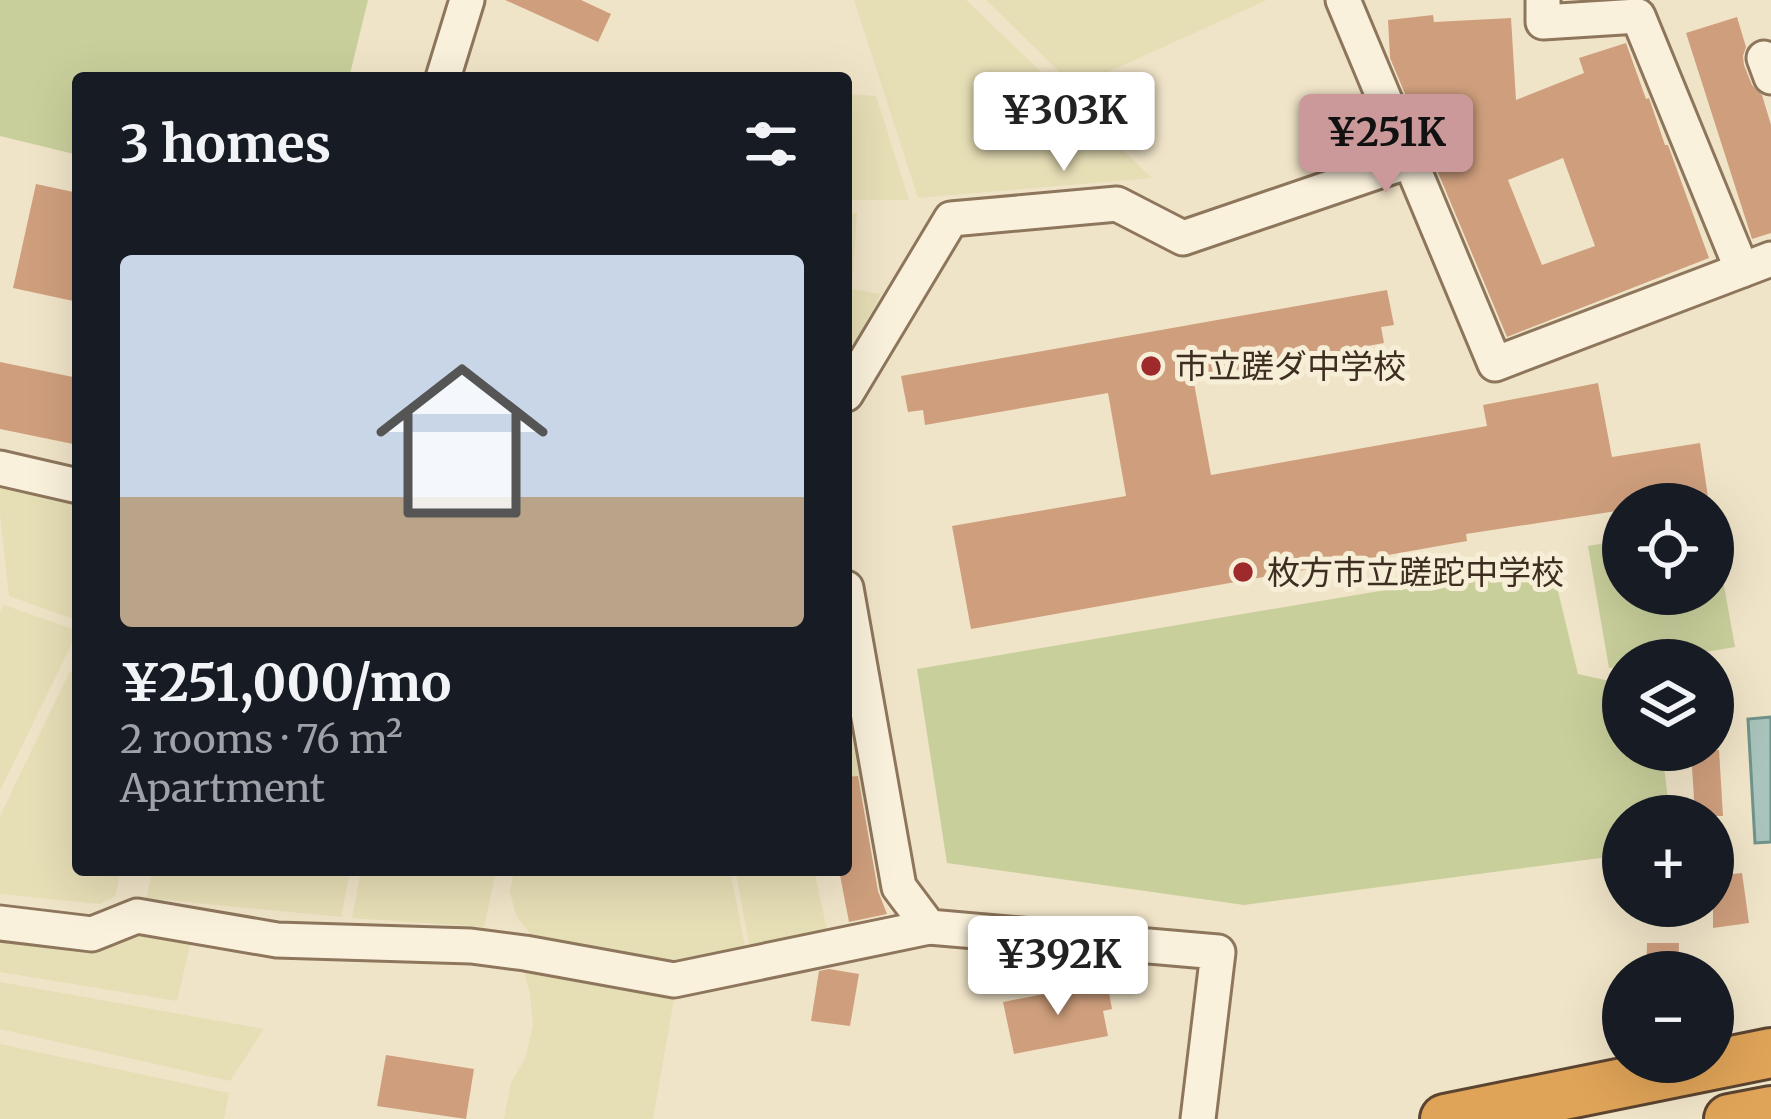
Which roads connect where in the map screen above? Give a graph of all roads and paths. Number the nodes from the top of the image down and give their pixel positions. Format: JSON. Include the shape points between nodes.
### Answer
{"nodes":[{"id":1,"x":467,"y":0,"type":"edge"},
{"id":2,"x":1343,"y":0,"type":"edge"},
{"id":3,"x":1543,"y":0,"type":"edge"},
{"id":4,"x":445,"y":72,"type":"edge"},
{"id":5,"x":1409,"y":161,"type":"junction"},
{"id":6,"x":1756,"y":265,"type":"edge"},
{"id":7,"x":852,"y":384,"type":"edge"},
{"id":8,"x":0,"y":468,"type":"edge"},
{"id":9,"x":72,"y":484,"type":"edge"},
{"id":10,"x":852,"y":622,"type":"edge"},
{"id":11,"x":0,"y":922,"type":"edge"},
{"id":12,"x":929,"y":927,"type":"junction"},
{"id":13,"x":1218,"y":952,"type":"junction"},
{"id":14,"x":1771,"y":1053,"type":"edge"},
{"id":15,"x":1771,"y":1111,"type":"edge"},
{"id":16,"x":1198,"y":1119,"type":"edge"},
{"id":17,"x":1216,"y":1119,"type":"edge"},
{"id":18,"x":1444,"y":1119,"type":"edge"},
{"id":19,"x":1729,"y":1119,"type":"edge"}],
"edges":[{"from":1,"to":4,"type":"street"},
{"from":2,"to":5,"type":"street"},
{"from":3,"to":6,"type":"street","via":[[1543,22],[1638,16]]},
{"from":5,"to":6,"type":"street","via":[[1495,364]]},
{"from":5,"to":7,"type":"street","via":[[1183,238],[1118,204],[951,219]]},
{"from":8,"to":9,"type":"street"},
{"from":10,"to":12,"type":"street","via":[[899,887]]},
{"from":11,"to":12,"type":"street","via":[[92,934],[137,916],[277,940],[526,952],[674,980]]},
{"from":12,"to":13,"type":"street"},
{"from":13,"to":16,"type":"street"},
{"from":13,"to":17,"type":"street","via":[[1236,961]]},
{"from":14,"to":18,"type":"highway"},
{"from":15,"to":19,"type":"highway"}]}
